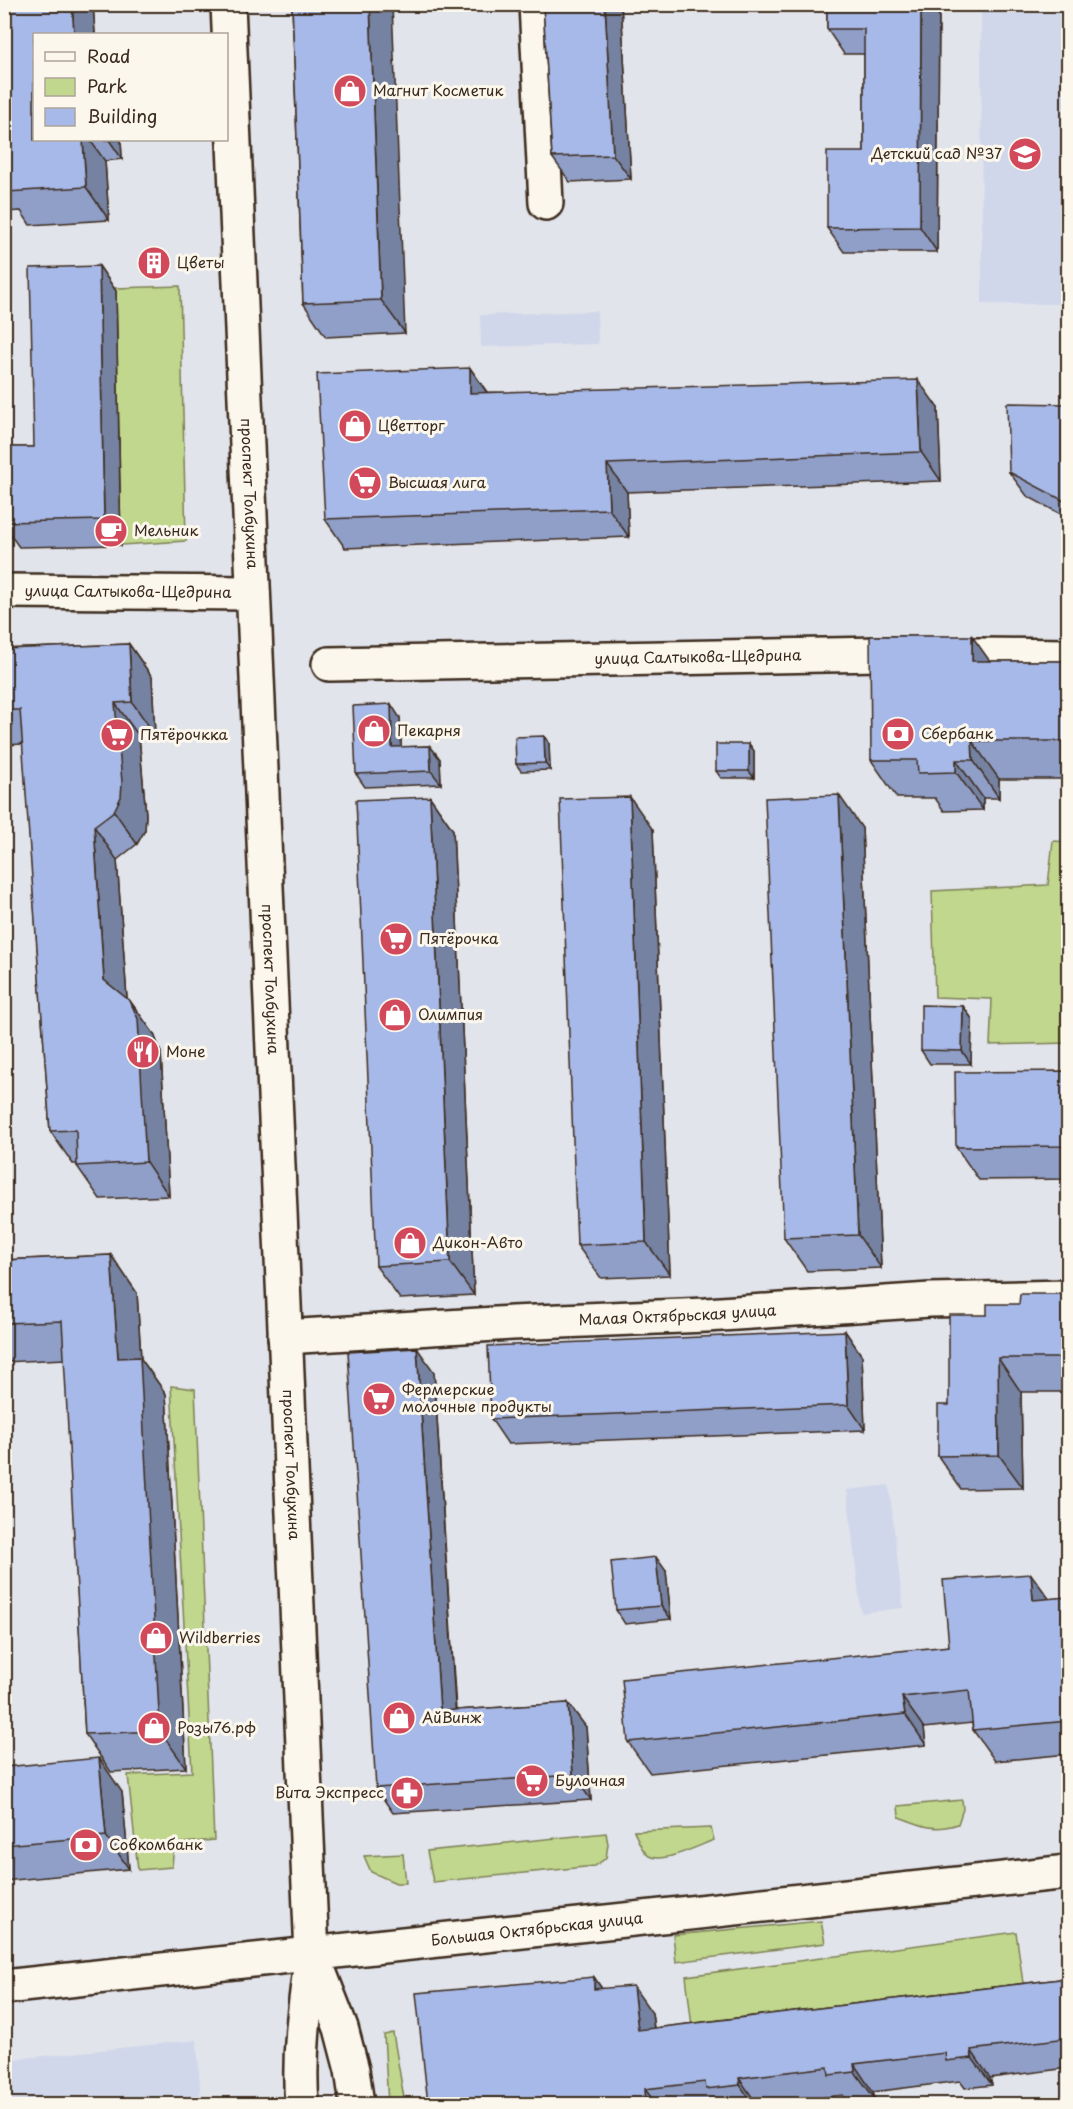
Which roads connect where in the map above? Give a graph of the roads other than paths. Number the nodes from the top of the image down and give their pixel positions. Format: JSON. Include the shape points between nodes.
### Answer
{"nodes":[{"id":1,"x":228,"y":4,"type":"edge"},
{"id":2,"x":536,"y":4,"type":"edge"},
{"id":3,"x":546,"y":203,"type":"dead end"},
{"id":4,"x":4,"y":591,"type":"edge"},
{"id":5,"x":253,"y":593,"type":"junction"},
{"id":6,"x":1068,"y":656,"type":"edge"},
{"id":7,"x":329,"y":664,"type":"dead end"},
{"id":8,"x":1068,"y":1297,"type":"edge"},
{"id":9,"x":285,"y":1337,"type":"junction"},
{"id":10,"x":1068,"y":1872,"type":"edge"},
{"id":11,"x":312,"y":1955,"type":"junction"},
{"id":12,"x":4,"y":1988,"type":"edge"},
{"id":13,"x":302,"y":2104,"type":"edge"},
{"id":14,"x":357,"y":2104,"type":"edge"}],
"edges":[{"from":1,"to":5,"type":"main road","name":"проспект Толбухина"},
{"from":2,"to":3,"type":"main road"},
{"from":4,"to":5,"type":"main road","name":"улица Салтыкова-Щедрина"},
{"from":5,"to":9,"type":"main road","name":"проспект Толбухина"},
{"from":6,"to":7,"type":"main road","name":"улица Салтыкова-Щедрина","via":[[882,654]]},
{"from":8,"to":9,"type":"main road","name":"Малая Октябрьская улица","via":[[930,1300]]},
{"from":9,"to":11,"type":"main road","name":"проспект Толбухина"},
{"from":10,"to":11,"type":"main road","name":"Большая Октябрьская улица"},
{"from":11,"to":12,"type":"main road","name":"Большая Октябрьская улица"},
{"from":11,"to":13,"type":"main road","name":"проспект Толбухина","via":[[301,2032]]},
{"from":11,"to":14,"type":"main road","name":"проспект Толбухина","via":[[341,2028]]}]}
